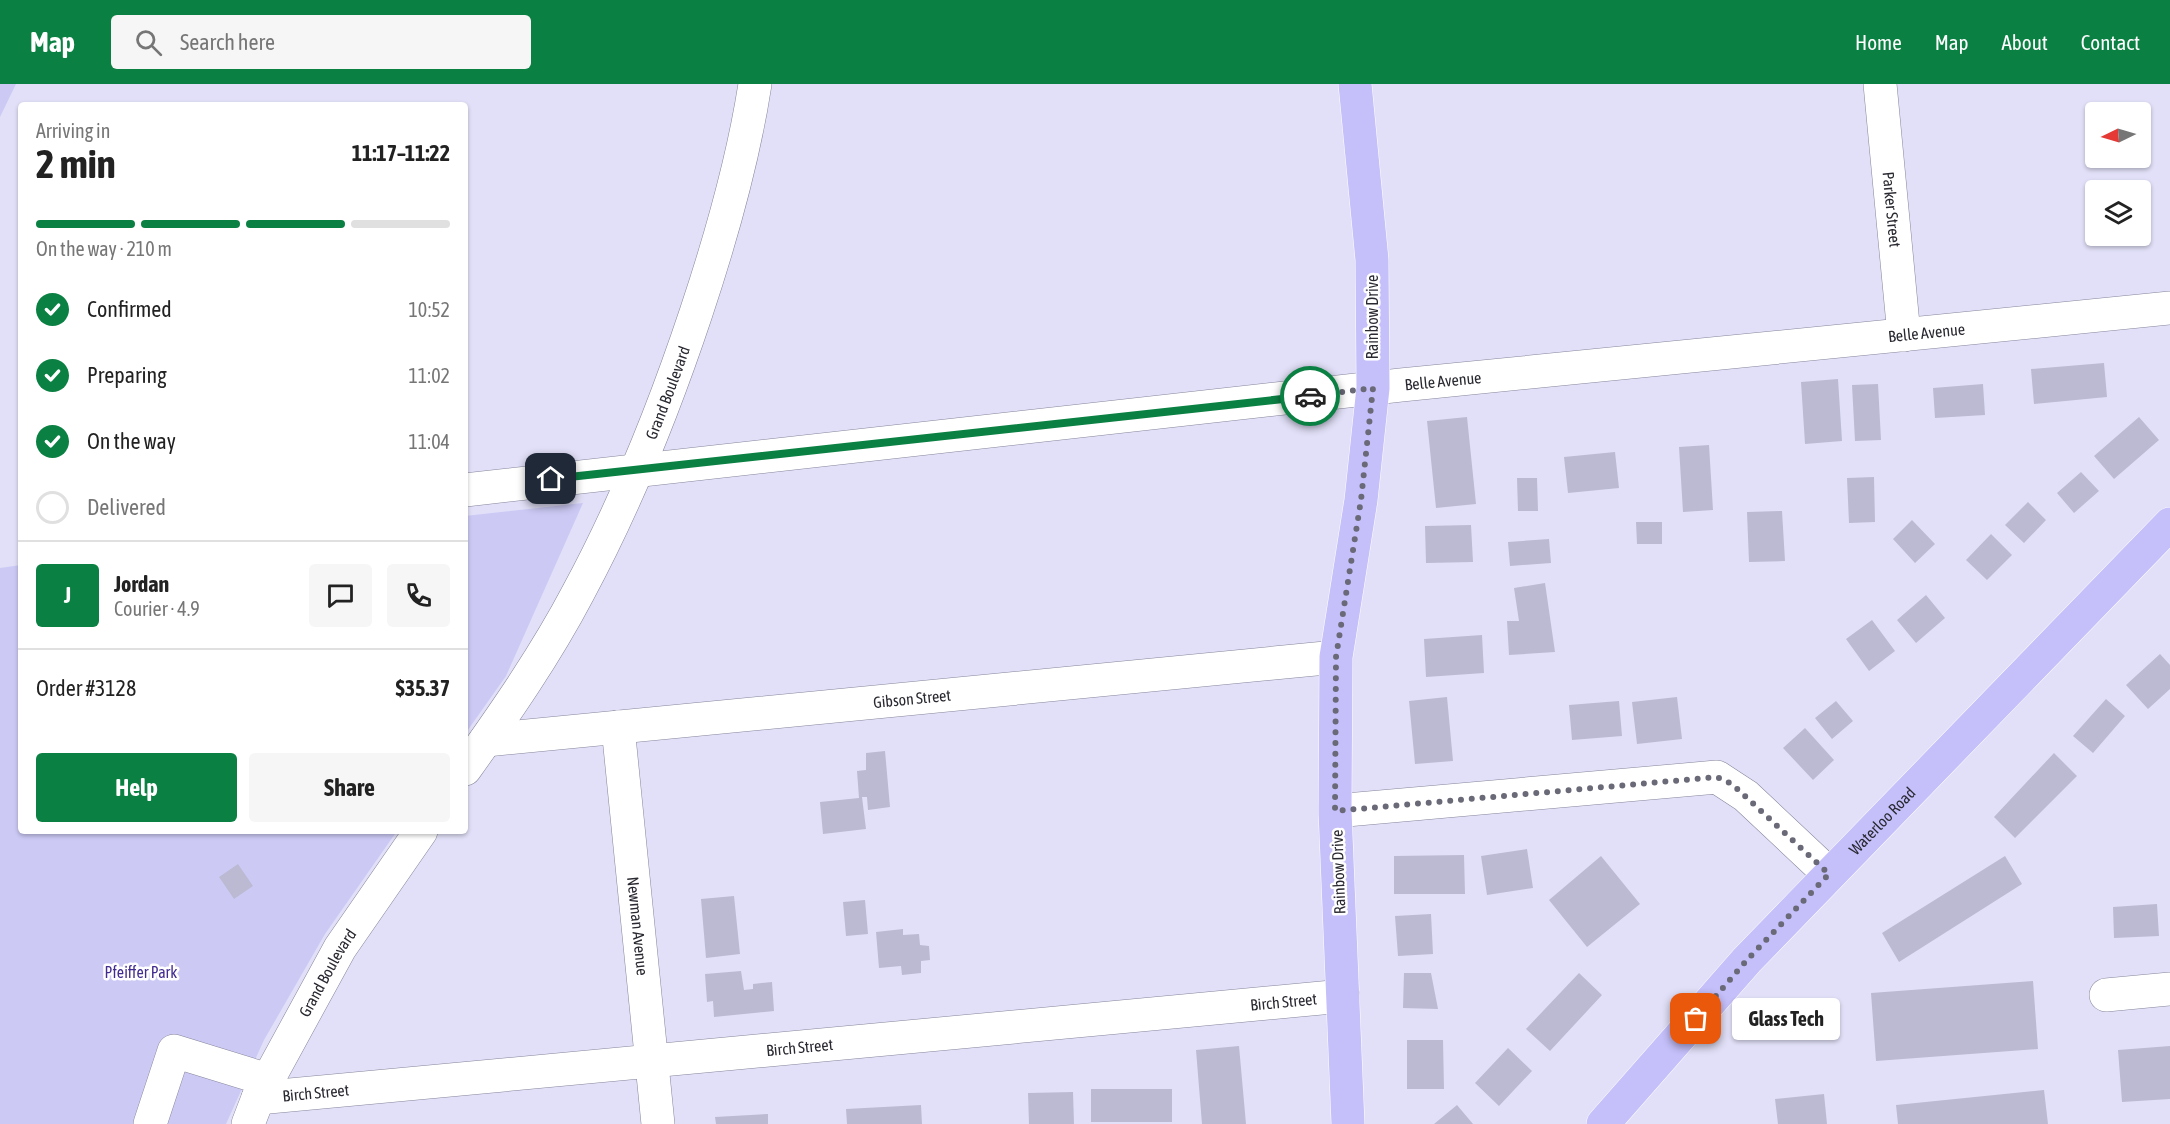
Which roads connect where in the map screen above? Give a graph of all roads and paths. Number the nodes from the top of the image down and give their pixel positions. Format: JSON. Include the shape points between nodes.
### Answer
{"nodes":[{"id":1,"x":754,"y":84,"type":"edge"},
{"id":2,"x":1355,"y":84,"type":"edge"},
{"id":3,"x":1880,"y":84,"type":"edge"},
{"id":4,"x":2170,"y":308,"type":"edge"},
{"id":5,"x":1904,"y":335,"type":"junction"},
{"id":6,"x":1373,"y":388,"type":"junction"},
{"id":7,"x":638,"y":469,"type":"junction"},
{"id":8,"x":468,"y":489,"type":"edge"},
{"id":9,"x":2170,"y":524,"type":"edge"},
{"id":10,"x":1336,"y":657,"type":"junction"},
{"id":11,"x":618,"y":727,"type":"junction"},
{"id":12,"x":486,"y":740,"type":"junction"},
{"id":13,"x":468,"y":765,"type":"edge"},
{"id":14,"x":1335,"y":811,"type":"junction"},
{"id":15,"x":419,"y":834,"type":"edge"},
{"id":16,"x":1829,"y":874,"type":"junction"},
{"id":17,"x":2170,"y":989,"type":"edge"},
{"id":18,"x":2106,"y":995,"type":"dead end"},
{"id":19,"x":1343,"y":996,"type":"junction"},
{"id":20,"x":651,"y":1061,"type":"junction"},
{"id":21,"x":258,"y":1101,"type":"edge"},
{"id":22,"x":150,"y":1124,"type":"edge"},
{"id":23,"x":657,"y":1124,"type":"edge"},
{"id":24,"x":1348,"y":1124,"type":"edge"},
{"id":25,"x":1603,"y":1124,"type":"edge"}],
"edges":[{"from":1,"to":7,"type":"street","name":"Grand Boulevard","via":[[732,195],[675,373]]},
{"from":2,"to":6,"type":"main road","name":"Rainbow Drive","via":[[1372,260]]},
{"from":3,"to":5,"type":"street","name":"Parker Street"},
{"from":4,"to":5,"type":"street","name":"Belle Avenue"},
{"from":5,"to":6,"type":"street","name":"Belle Avenue"},
{"from":6,"to":7,"type":"street","name":"Belle Avenue"},
{"from":6,"to":10,"type":"main road","name":"Rainbow Drive","via":[[1361,500]]},
{"from":7,"to":8,"type":"street","name":"Belle Avenue"},
{"from":7,"to":12,"type":"street","name":"Grand Boulevard","via":[[577,595]]},
{"from":9,"to":16,"type":"main road","name":"Waterloo Road"},
{"from":10,"to":11,"type":"street","name":"Gibson Street"},
{"from":10,"to":14,"type":"main road","name":"Rainbow Drive"},
{"from":11,"to":12,"type":"street","name":"Gibson Street"},
{"from":11,"to":20,"type":"street","name":"Newman Avenue"},
{"from":12,"to":13,"type":"street","name":"Grand Boulevard"},
{"from":14,"to":16,"type":"street","via":[[1717,777],[1746,796]]},
{"from":14,"to":19,"type":"main road","name":"Rainbow Drive"},
{"from":15,"to":21,"type":"street","name":"Grand Boulevard","via":[[340,948]]},
{"from":16,"to":25,"type":"main road","name":"Waterloo Road","via":[[1747,960]]},
{"from":17,"to":18,"type":"street"},
{"from":19,"to":20,"type":"street","name":"Birch Street"},
{"from":19,"to":24,"type":"main road","name":"Rainbow Drive"},
{"from":20,"to":21,"type":"street","name":"Birch Street"},
{"from":20,"to":23,"type":"street","name":"Newman Avenue"},
{"from":21,"to":22,"type":"street","via":[[174,1052]]}]}
